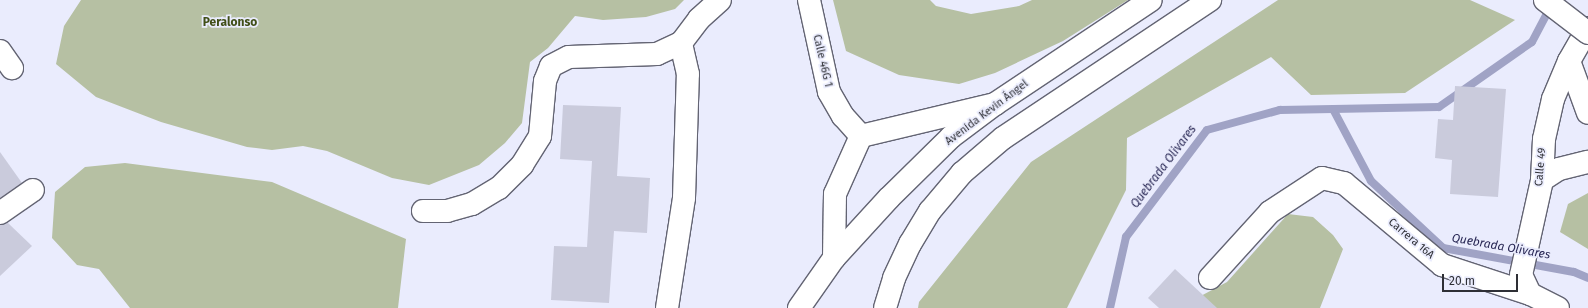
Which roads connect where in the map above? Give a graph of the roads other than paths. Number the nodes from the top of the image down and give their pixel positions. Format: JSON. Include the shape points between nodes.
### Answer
{"nodes":[{"id":1,"x":720,"y":0,"type":"edge"},
{"id":2,"x":809,"y":0,"type":"edge"},
{"id":3,"x":1151,"y":0,"type":"edge"},
{"id":4,"x":1210,"y":0,"type":"edge"},
{"id":5,"x":1545,"y":0,"type":"edge"},
{"id":6,"x":1588,"y":28,"type":"edge"},
{"id":7,"x":1588,"y":33,"type":"edge"},
{"id":8,"x":681,"y":43,"type":"junction"},
{"id":9,"x":1569,"y":61,"type":"junction"},
{"id":10,"x":995,"y":104,"type":"junction"},
{"id":11,"x":1588,"y":113,"type":"edge"},
{"id":12,"x":861,"y":136,"type":"junction"},
{"id":13,"x":1588,"y":162,"type":"edge"},
{"id":14,"x":1542,"y":180,"type":"junction"},
{"id":15,"x":33,"y":190,"type":"dead end"},
{"id":16,"x":423,"y":211,"type":"dead end"},
{"id":17,"x":0,"y":213,"type":"edge"},
{"id":18,"x":834,"y":258,"type":"junction"},
{"id":19,"x":1210,"y":278,"type":"dead end"},
{"id":20,"x":1530,"y":294,"type":"junction"},
{"id":21,"x":667,"y":308,"type":"edge"},
{"id":22,"x":799,"y":308,"type":"edge"},
{"id":23,"x":885,"y":308,"type":"edge"},
{"id":24,"x":1558,"y":308,"type":"edge"}],
"edges":[{"from":1,"to":8,"type":"street","via":[[699,19]]},
{"from":2,"to":12,"type":"street","name":"Calle 46G 1","via":[[829,92],[843,116]]},
{"from":3,"to":10,"type":"street","name":"Avenida Kevin Ángel"},
{"from":4,"to":23,"type":"street","via":[[1003,138],[962,173],[930,211],[910,244],[894,278]]},
{"from":5,"to":7,"type":"street","bridge":true},
{"from":6,"to":9,"type":"street","name":"Calle 49"},
{"from":8,"to":16,"type":"street","via":[[657,54],[569,57],[551,66],[545,81],[540,136],[522,165],[499,188],[472,204],[447,211]]},
{"from":8,"to":21,"type":"street","via":[[688,74],[684,198]]},
{"from":9,"to":11,"type":"street"},
{"from":9,"to":14,"type":"street","name":"Calle 49","via":[[1553,99],[1548,119],[1544,139]]},
{"from":10,"to":12,"type":"street"},
{"from":10,"to":18,"type":"street","name":"Avenida Kevin Ángel","via":[[951,137]]},
{"from":12,"to":18,"type":"street","via":[[835,194]]},
{"from":13,"to":14,"type":"street","via":[[1559,169]]},
{"from":14,"to":20,"type":"street","name":"Calle 49","via":[[1521,275]]},
{"from":15,"to":17,"type":"street"},
{"from":18,"to":22,"type":"street","name":"Avenida Kevin Ángel"},
{"from":19,"to":20,"type":"street","name":"Carrera 16A","via":[[1270,212],[1322,178],[1344,183],[1442,265]]},
{"from":20,"to":24,"type":"street","name":"Carrera 16A"}]}
